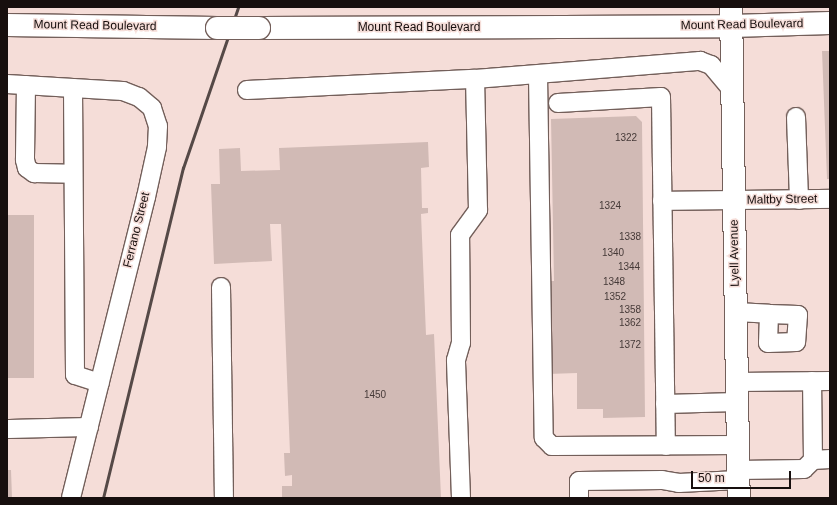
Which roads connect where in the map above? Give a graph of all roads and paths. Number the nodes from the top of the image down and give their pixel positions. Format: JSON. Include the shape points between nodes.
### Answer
{"nodes":[{"id":1,"x":732,"y":17,"type":"edge"},
{"id":2,"x":830,"y":24,"type":"edge"},
{"id":3,"x":7,"y":25,"type":"edge"},
{"id":4,"x":538,"y":75,"type":"junction"},
{"id":5,"x":476,"y":79,"type":"junction"},
{"id":6,"x":7,"y":84,"type":"edge"},
{"id":7,"x":26,"y":85,"type":"junction"},
{"id":8,"x":73,"y":88,"type":"junction"},
{"id":9,"x":247,"y":90,"type":"dead end"},
{"id":10,"x":732,"y":90,"type":"junction"},
{"id":11,"x":558,"y":103,"type":"dead end"},
{"id":12,"x":796,"y":117,"type":"dead end"},
{"id":13,"x":73,"y":174,"type":"junction"},
{"id":14,"x":830,"y":199,"type":"edge"},
{"id":15,"x":799,"y":200,"type":"junction"},
{"id":16,"x":662,"y":201,"type":"junction"},
{"id":17,"x":734,"y":201,"type":"junction"},
{"id":18,"x":221,"y":287,"type":"dead end"},
{"id":19,"x":736,"y":312,"type":"junction"},
{"id":20,"x":769,"y":314,"type":"dead end"},
{"id":21,"x":812,"y":381,"type":"junction"},
{"id":22,"x":830,"y":381,"type":"edge"},
{"id":23,"x":100,"y":383,"type":"junction"},
{"id":24,"x":737,"y":392,"type":"junction"},
{"id":25,"x":665,"y":404,"type":"junction"},
{"id":26,"x":89,"y":427,"type":"junction"},
{"id":27,"x":7,"y":429,"type":"edge"},
{"id":28,"x":738,"y":445,"type":"junction"},
{"id":29,"x":666,"y":446,"type":"junction"},
{"id":30,"x":821,"y":460,"type":"edge"},
{"id":31,"x":738,"y":483,"type":"edge"},
{"id":32,"x":71,"y":498,"type":"edge"},
{"id":33,"x":224,"y":498,"type":"edge"},
{"id":34,"x":461,"y":498,"type":"edge"},
{"id":35,"x":579,"y":498,"type":"edge"}],
"edges":[{"from":1,"to":2,"type":"main road","name":"Mount Read Boulevard"},
{"from":1,"to":3,"type":"main road","name":"Mount Read Boulevard","bridge":true,"via":[[259,28]]},
{"from":1,"to":10,"type":"main road","name":"Lyell Avenue"},
{"from":4,"to":5,"type":"street"},
{"from":4,"to":10,"type":"street","via":[[700,61],[711,65]]},
{"from":4,"to":29,"type":"street","via":[[544,438],[552,446]]},
{"from":5,"to":9,"type":"street"},
{"from":5,"to":34,"type":"street","via":[[478,210],[460,235],[462,344],[456,360]]},
{"from":6,"to":7,"type":"street","name":"Ferrano Street"},
{"from":7,"to":8,"type":"street","name":"Ferrano Street"},
{"from":7,"to":13,"type":"street","via":[[27,168],[34,173]]},
{"from":8,"to":13,"type":"street"},
{"from":8,"to":23,"type":"street","name":"Ferrano Street","via":[[124,91],[139,97],[152,108],[158,126],[157,147],[146,197]]},
{"from":10,"to":17,"type":"main road","name":"Lyell Avenue"},
{"from":11,"to":16,"type":"street","via":[[661,97]]},
{"from":12,"to":15,"type":"street"},
{"from":13,"to":23,"type":"street","via":[[75,375]]},
{"from":14,"to":15,"type":"street","name":"Maltby Street"},
{"from":15,"to":17,"type":"street","name":"Maltby Street"},
{"from":16,"to":17,"type":"street","name":"Maltby Street"},
{"from":16,"to":25,"type":"street"},
{"from":17,"to":19,"type":"main road","name":"Lyell Avenue"},
{"from":18,"to":33,"type":"street"},
{"from":19,"to":20,"type":"street"},
{"from":19,"to":24,"type":"main road","name":"Lyell Avenue"},
{"from":21,"to":22,"type":"street"},
{"from":21,"to":24,"type":"street"},
{"from":21,"to":30,"type":"street"},
{"from":23,"to":26,"type":"street","name":"Ferrano Street"},
{"from":24,"to":25,"type":"street"},
{"from":24,"to":28,"type":"main road","name":"Lyell Avenue"},
{"from":25,"to":29,"type":"street"},
{"from":26,"to":27,"type":"street"},
{"from":26,"to":32,"type":"street","name":"Ferrano Street"},
{"from":28,"to":29,"type":"street"},
{"from":28,"to":31,"type":"main road","name":"Lyell Avenue"},
{"from":30,"to":31,"type":"street","via":[[804,469]]},
{"from":31,"to":35,"type":"street","via":[[679,483],[662,480],[579,481]]}]}
